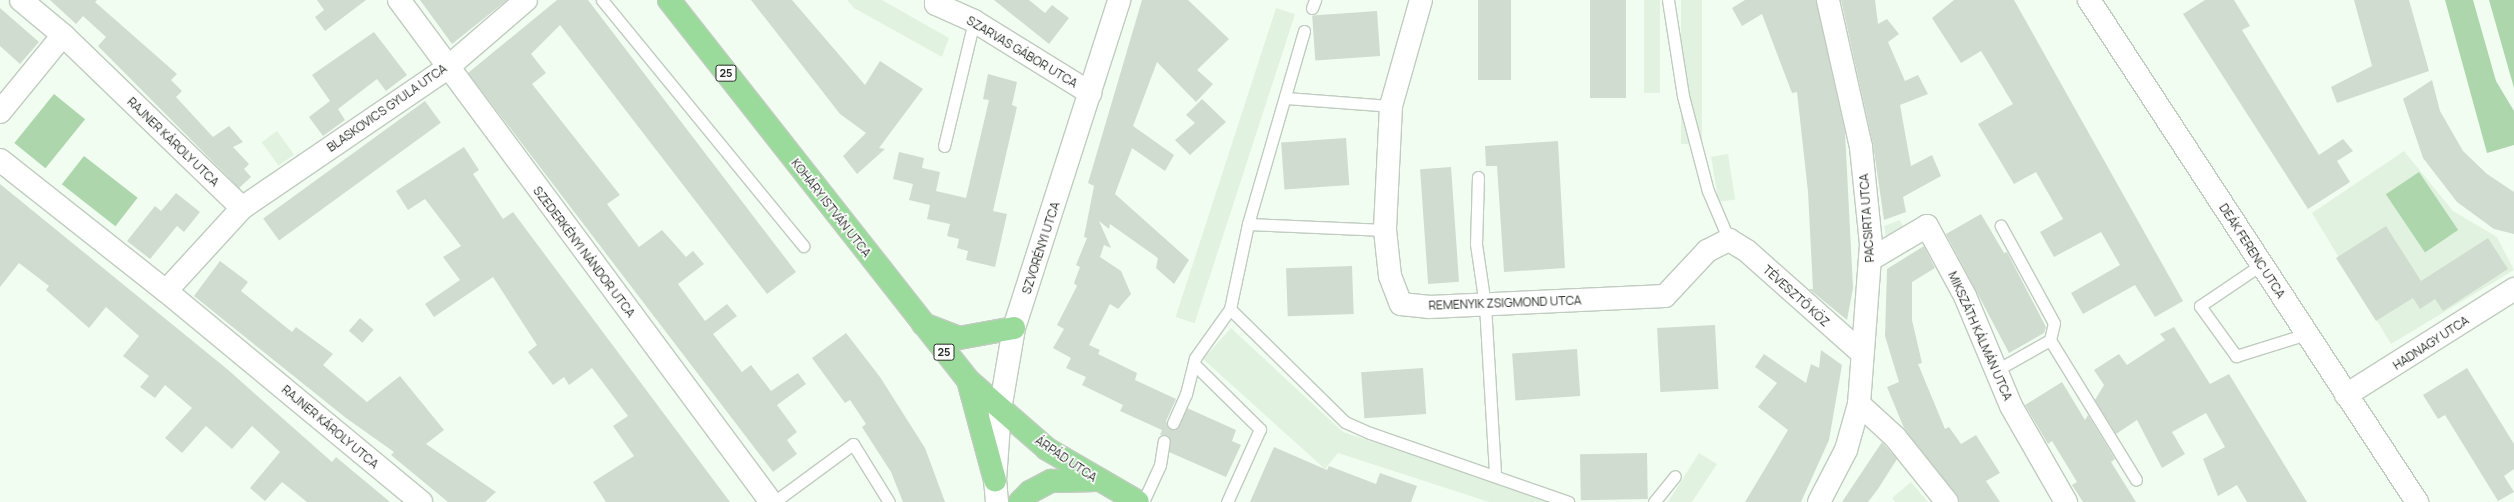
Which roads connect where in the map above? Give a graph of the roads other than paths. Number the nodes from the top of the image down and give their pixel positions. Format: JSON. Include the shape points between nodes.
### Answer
{"nodes":[{"id":1,"x":21,"y":0,"type":"edge"},
{"id":2,"x":399,"y":0,"type":"edge"},
{"id":3,"x":526,"y":0,"type":"edge"},
{"id":4,"x":602,"y":0,"type":"edge"},
{"id":5,"x":669,"y":0,"type":"edge"},
{"id":6,"x":1119,"y":0,"type":"edge"},
{"id":7,"x":1421,"y":0,"type":"edge"},
{"id":8,"x":1668,"y":0,"type":"edge"},
{"id":9,"x":1828,"y":0,"type":"edge"},
{"id":10,"x":2089,"y":0,"type":"edge"},
{"id":11,"x":933,"y":1,"type":"edge"},
{"id":12,"x":974,"y":21,"type":"junction"},
{"id":13,"x":1304,"y":31,"type":"dead end"},
{"id":14,"x":63,"y":35,"type":"junction"},
{"id":15,"x":447,"y":68,"type":"junction"},
{"id":16,"x":1090,"y":93,"type":"junction"},
{"id":17,"x":1286,"y":98,"type":"junction"},
{"id":18,"x":1392,"y":106,"type":"junction"},
{"id":19,"x":0,"y":112,"type":"edge"},
{"id":20,"x":944,"y":146,"type":"dead end"},
{"id":21,"x":0,"y":160,"type":"edge"},
{"id":22,"x":1478,"y":177,"type":"dead end"},
{"id":23,"x":242,"y":208,"type":"junction"},
{"id":24,"x":1248,"y":224,"type":"junction"},
{"id":25,"x":2001,"y":226,"type":"dead end"},
{"id":26,"x":1385,"y":230,"type":"junction"},
{"id":27,"x":1729,"y":240,"type":"junction"},
{"id":28,"x":803,"y":246,"type":"dead end"},
{"id":29,"x":1871,"y":259,"type":"junction"},
{"id":30,"x":2262,"y":264,"type":"junction"},
{"id":31,"x":2514,"y":289,"type":"edge"},
{"id":32,"x":166,"y":291,"type":"junction"},
{"id":33,"x":1485,"y":305,"type":"junction"},
{"id":34,"x":1230,"y":309,"type":"junction"},
{"id":35,"x":920,"y":323,"type":"junction"},
{"id":36,"x":1014,"y":328,"type":"junction"},
{"id":37,"x":2306,"y":334,"type":"junction"},
{"id":38,"x":2050,"y":340,"type":"junction"},
{"id":39,"x":1862,"y":353,"type":"junction"},
{"id":40,"x":1194,"y":364,"type":"junction"},
{"id":41,"x":1995,"y":371,"type":"junction"},
{"id":42,"x":968,"y":380,"type":"junction"},
{"id":43,"x":2346,"y":395,"type":"junction"},
{"id":44,"x":1859,"y":404,"type":"junction"},
{"id":45,"x":1000,"y":410,"type":"junction"},
{"id":46,"x":1173,"y":423,"type":"dead end"},
{"id":47,"x":1164,"y":441,"type":"dead end"},
{"id":48,"x":1495,"y":475,"type":"junction"},
{"id":49,"x":1675,"y":476,"type":"dead end"},
{"id":50,"x":995,"y":480,"type":"junction"},
{"id":51,"x":1096,"y":480,"type":"junction"},
{"id":52,"x":2136,"y":480,"type":"dead end"},
{"id":53,"x":421,"y":502,"type":"edge"},
{"id":54,"x":773,"y":502,"type":"edge"},
{"id":55,"x":889,"y":502,"type":"edge"},
{"id":56,"x":997,"y":502,"type":"edge"},
{"id":57,"x":1020,"y":502,"type":"edge"},
{"id":58,"x":1138,"y":502,"type":"edge"},
{"id":59,"x":1143,"y":502,"type":"edge"},
{"id":60,"x":1228,"y":502,"type":"edge"},
{"id":61,"x":1568,"y":502,"type":"edge"},
{"id":62,"x":1654,"y":502,"type":"edge"},
{"id":63,"x":1819,"y":502,"type":"edge"},
{"id":64,"x":1947,"y":502,"type":"edge"},
{"id":65,"x":2066,"y":502,"type":"edge"},
{"id":66,"x":2417,"y":502,"type":"edge"}],
"edges":[{"from":1,"to":14,"type":"street","name":"RAJNER KÁROLY UTCA"},
{"from":2,"to":15,"type":"street","name":"SZEDERKÉNYI NÁNDOR UTCA"},
{"from":3,"to":15,"type":"street","name":"BLASKOVICS GYULA UTCA"},
{"from":4,"to":28,"type":"lane"},
{"from":5,"to":35,"type":"main road","name":"KOHÁRY ISTVÁN UTCA","number":"25"},
{"from":6,"to":16,"type":"street","name":"SZVORÉNYI UTCA"},
{"from":7,"to":18,"type":"street","name":"REMENYIK ZSIGMOND UTCA"},
{"from":8,"to":27,"type":"lane","via":[[1683,96],[1708,191]]},
{"from":9,"to":29,"type":"street","name":"PACSIRTA UTCA","via":[[1861,147]]},
{"from":10,"to":30,"type":"street","name":"DEÁK FERENC UTCA"},
{"from":11,"to":12,"type":"street","name":"SZARVAS GÁBOR UTCA"},
{"from":12,"to":16,"type":"street","name":"SZARVAS GÁBOR UTCA"},
{"from":12,"to":20,"type":"lane"},
{"from":13,"to":17,"type":"lane"},
{"from":14,"to":19,"type":"street"},
{"from":14,"to":23,"type":"street","name":"RAJNER KÁROLY UTCA"},
{"from":15,"to":23,"type":"street","name":"BLASKOVICS GYULA UTCA"},
{"from":15,"to":54,"type":"street","name":"SZEDERKÉNYI NÁNDOR UTCA"},
{"from":16,"to":36,"type":"street","name":"SZVORÉNYI UTCA"},
{"from":17,"to":18,"type":"lane"},
{"from":17,"to":24,"type":"lane"},
{"from":18,"to":26,"type":"street","name":"REMENYIK ZSIGMOND UTCA"},
{"from":21,"to":32,"type":"street","name":"RAJNER KÁROLY UTCA"},
{"from":22,"to":33,"type":"lane","via":[[1476,244]]},
{"from":23,"to":32,"type":"street"},
{"from":24,"to":26,"type":"lane"},
{"from":24,"to":34,"type":"lane"},
{"from":25,"to":38,"type":"lane","via":[[2054,324]]},
{"from":26,"to":33,"type":"street","name":"REMENYIK ZSIGMOND UTCA","via":[[1390,276],[1401,304],[1430,307]]},
{"from":27,"to":33,"type":"street","name":"REMENYIK ZSIGMOND UTCA","via":[[1707,251],[1665,296]]},
{"from":27,"to":39,"type":"street","name":"TÉVESZTŐ KÖZ","via":[[1747,251]]},
{"from":29,"to":39,"type":"street","name":"PACSIRTA UTCA"},
{"from":29,"to":41,"type":"street","name":"MIKSZÁTH KÁLMÁN UTCA","via":[[1927,226],[1965,296]]},
{"from":30,"to":37,"type":"street","name":"DEÁK FERENC UTCA"},
{"from":30,"to":37,"type":"lane","via":[[2200,306],[2236,356]]},
{"from":31,"to":43,"type":"street","name":"HADNAGY UTCA"},
{"from":32,"to":53,"type":"street","name":"RAJNER KÁROLY UTCA"},
{"from":33,"to":48,"type":"lane"},
{"from":34,"to":40,"type":"lane"},
{"from":34,"to":48,"type":"lane","via":[[1345,422],[1370,434]]},
{"from":35,"to":36,"type":"main road","via":[[959,338]]},
{"from":35,"to":42,"type":"main road","name":"KOHÁRY ISTVÁN UTCA","number":"25"},
{"from":36,"to":45,"type":"street","name":"SZVORÉNYI UTCA"},
{"from":37,"to":43,"type":"street","name":"DEÁK FERENC UTCA"},
{"from":38,"to":41,"type":"lane"},
{"from":38,"to":52,"type":"lane"},
{"from":39,"to":44,"type":"street","name":"PACSIRTA UTCA"},
{"from":40,"to":46,"type":"lane"},
{"from":40,"to":60,"type":"lane","via":[[1260,429]]},
{"from":41,"to":65,"type":"street","name":"MIKSZÁTH KÁLMÁN UTCA","via":[[2011,406]]},
{"from":42,"to":45,"type":"main road","name":"KOHÁRY ISTVÁN UTCA","number":"25"},
{"from":42,"to":50,"type":"main road"},
{"from":43,"to":66,"type":"street","name":"DEÁK FERENC UTCA"},
{"from":44,"to":63,"type":"street","name":"PACSIRTA UTCA","via":[[1846,450]]},
{"from":44,"to":64,"type":"street","via":[[1895,436]]},
{"from":45,"to":50,"type":"street","name":"SZVORÉNYI UTCA"},
{"from":45,"to":51,"type":"main road","name":"ÁRPÁD UTCA","number":"25","via":[[1048,449]]},
{"from":47,"to":59,"type":"lane","via":[[1160,464]]},
{"from":48,"to":61,"type":"lane"},
{"from":49,"to":62,"type":"lane"},
{"from":50,"to":56,"type":"street","name":"SZVORÉNYI UTCA"},
{"from":51,"to":57,"type":"main road","via":[[1051,481],[1030,492]]},
{"from":51,"to":58,"type":"main road","name":"ÁRPÁD UTCA","number":"25"},
{"from":54,"to":55,"type":"lane","via":[[853,444]]}]}
